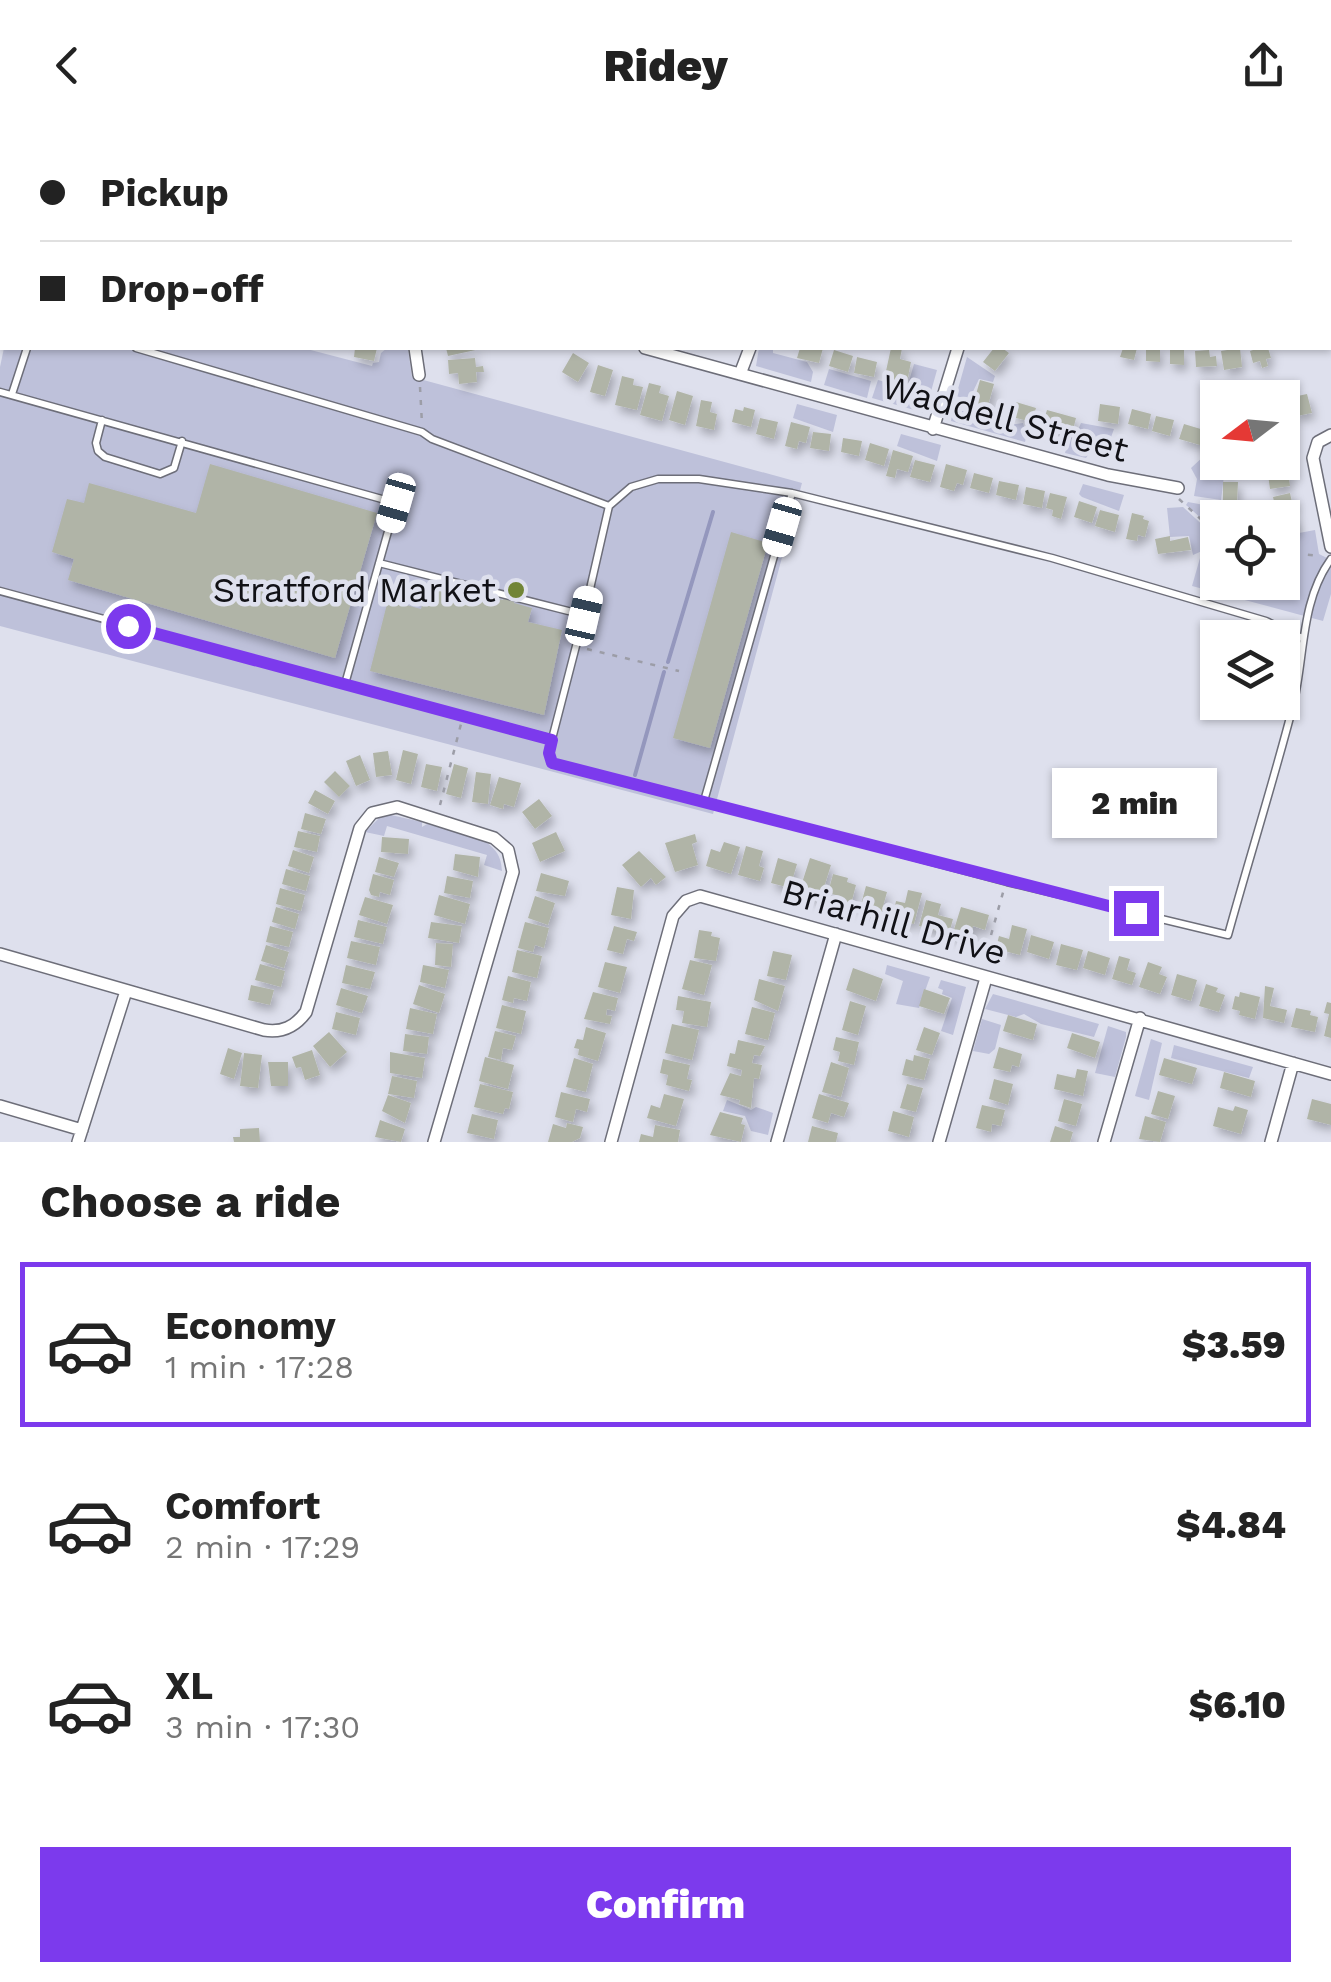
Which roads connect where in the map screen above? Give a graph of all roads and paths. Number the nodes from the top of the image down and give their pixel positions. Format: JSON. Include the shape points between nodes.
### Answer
{"nodes":[{"id":1,"x":26,"y":350,"type":"edge"},
{"id":2,"x":143,"y":350,"type":"edge"},
{"id":3,"x":415,"y":350,"type":"edge"},
{"id":4,"x":651,"y":350,"type":"edge"},
{"id":5,"x":749,"y":350,"type":"edge"},
{"id":6,"x":957,"y":350,"type":"edge"},
{"id":7,"x":740,"y":374,"type":"junction"},
{"id":8,"x":420,"y":375,"type":"joint"},
{"id":9,"x":0,"y":392,"type":"edge"},
{"id":10,"x":12,"y":394,"type":"junction"},
{"id":11,"x":102,"y":420,"type":"junction"},
{"id":12,"x":934,"y":428,"type":"junction"},
{"id":13,"x":422,"y":432,"type":"junction"},
{"id":14,"x":1331,"y":434,"type":"edge"},
{"id":15,"x":182,"y":441,"type":"junction"},
{"id":16,"x":1178,"y":488,"type":"joint"},
{"id":17,"x":792,"y":493,"type":"junction"},
{"id":18,"x":609,"y":506,"type":"junction"},
{"id":19,"x":1200,"y":519,"type":"edge"},
{"id":20,"x":1326,"y":551,"type":"edge"},
{"id":21,"x":1300,"y":552,"type":"edge"},
{"id":22,"x":1331,"y":559,"type":"edge"},
{"id":23,"x":379,"y":563,"type":"junction"},
{"id":24,"x":0,"y":591,"type":"edge"},
{"id":25,"x":584,"y":616,"type":"junction"},
{"id":26,"x":1302,"y":638,"type":"junction"},
{"id":27,"x":576,"y":648,"type":"junction"},
{"id":28,"x":679,"y":671,"type":"dead end"},
{"id":29,"x":344,"y":684,"type":"junction"},
{"id":30,"x":463,"y":716,"type":"junction"},
{"id":31,"x":552,"y":740,"type":"junction"},
{"id":32,"x":704,"y":801,"type":"junction"},
{"id":33,"x":440,"y":805,"type":"dead end"},
{"id":34,"x":1007,"y":882,"type":"junction"},
{"id":35,"x":836,"y":934,"type":"junction"},
{"id":36,"x":0,"y":954,"type":"edge"},
{"id":37,"x":984,"y":960,"type":"dead end"},
{"id":38,"x":986,"y":978,"type":"junction"},
{"id":39,"x":126,"y":991,"type":"junction"},
{"id":40,"x":1140,"y":1018,"type":"junction"},
{"id":41,"x":1293,"y":1063,"type":"junction"},
{"id":42,"x":1331,"y":1074,"type":"edge"},
{"id":43,"x":0,"y":1106,"type":"edge"},
{"id":44,"x":80,"y":1136,"type":"edge"},
{"id":45,"x":434,"y":1142,"type":"edge"},
{"id":46,"x":611,"y":1142,"type":"edge"},
{"id":47,"x":778,"y":1142,"type":"edge"},
{"id":48,"x":939,"y":1142,"type":"edge"},
{"id":49,"x":1104,"y":1142,"type":"edge"},
{"id":50,"x":1271,"y":1142,"type":"edge"}],
"edges":[{"from":1,"to":10,"type":"lane"},
{"from":2,"to":13,"type":"lane"},
{"from":3,"to":8,"type":"street"},
{"from":4,"to":7,"type":"street","name":"Waddell Street"},
{"from":5,"to":7,"type":"street"},
{"from":6,"to":12,"type":"street"},
{"from":7,"to":12,"type":"street","name":"Waddell Street"},
{"from":8,"to":13,"type":"path"},
{"from":9,"to":10,"type":"lane"},
{"from":10,"to":11,"type":"lane"},
{"from":11,"to":15,"type":"lane"},
{"from":11,"to":15,"type":"lane","via":[[96,443],[105,458],[160,474],[174,468]]},
{"from":12,"to":16,"type":"street","name":"Waddell Street"},
{"from":13,"to":18,"type":"lane"},
{"from":14,"to":20,"type":"street","via":[[1318,442],[1313,458]]},
{"from":15,"to":23,"type":"lane","via":[[396,503]]},
{"from":16,"to":19,"type":"path","via":[[1180,502]]},
{"from":17,"to":18,"type":"lane","via":[[700,479],[658,480],[630,487]]},
{"from":17,"to":26,"type":"lane","via":[[1052,558],[1266,621]]},
{"from":17,"to":32,"type":"lane"},
{"from":18,"to":25,"type":"lane"},
{"from":20,"to":21,"type":"path"},
{"from":22,"to":26,"type":"lane"},
{"from":23,"to":25,"type":"lane"},
{"from":23,"to":29,"type":"lane"},
{"from":24,"to":29,"type":"lane"},
{"from":25,"to":27,"type":"lane"},
{"from":26,"to":34,"type":"lane","via":[[1294,701],[1228,935]]},
{"from":27,"to":28,"type":"path"},
{"from":27,"to":31,"type":"lane"},
{"from":29,"to":30,"type":"lane"},
{"from":30,"to":31,"type":"lane"},
{"from":30,"to":33,"type":"path"},
{"from":31,"to":32,"type":"lane","via":[[552,763]]},
{"from":32,"to":34,"type":"lane"},
{"from":34,"to":37,"type":"path"},
{"from":35,"to":38,"type":"street","name":"Briarhill Drive"},
{"from":35,"to":46,"type":"street","name":"Briarhill Drive","via":[[709,898],[686,902],[673,916]]},
{"from":35,"to":47,"type":"street"},
{"from":36,"to":39,"type":"street"},
{"from":38,"to":40,"type":"street","name":"Briarhill Drive"},
{"from":38,"to":48,"type":"street"},
{"from":39,"to":44,"type":"street"},
{"from":39,"to":45,"type":"street","via":[[264,1030],[288,1028],[306,1012],[368,818],[397,808],[494,838],[510,854],[513,872]]},
{"from":40,"to":41,"type":"street","name":"Briarhill Drive"},
{"from":40,"to":49,"type":"street"},
{"from":41,"to":42,"type":"street","name":"Briarhill Drive"},
{"from":41,"to":50,"type":"street"},
{"from":43,"to":44,"type":"street"}]}
